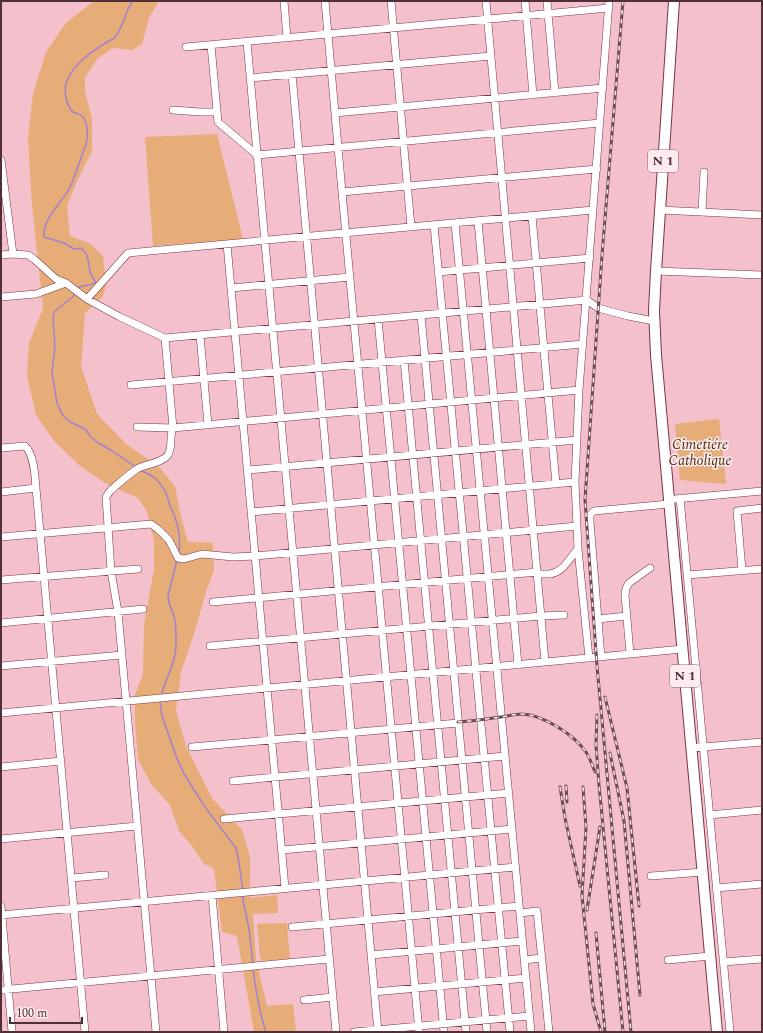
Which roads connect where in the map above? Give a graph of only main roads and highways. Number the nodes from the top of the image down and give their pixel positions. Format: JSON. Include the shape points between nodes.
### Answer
{"nodes":[{"id":1,"x":674,"y":1,"type":"edge"},
{"id":2,"x":717,"y":1032,"type":"edge"}],
"edges":[{"from":1,"to":2,"type":"highway","number":"N 1","via":[[654,321]]}]}
